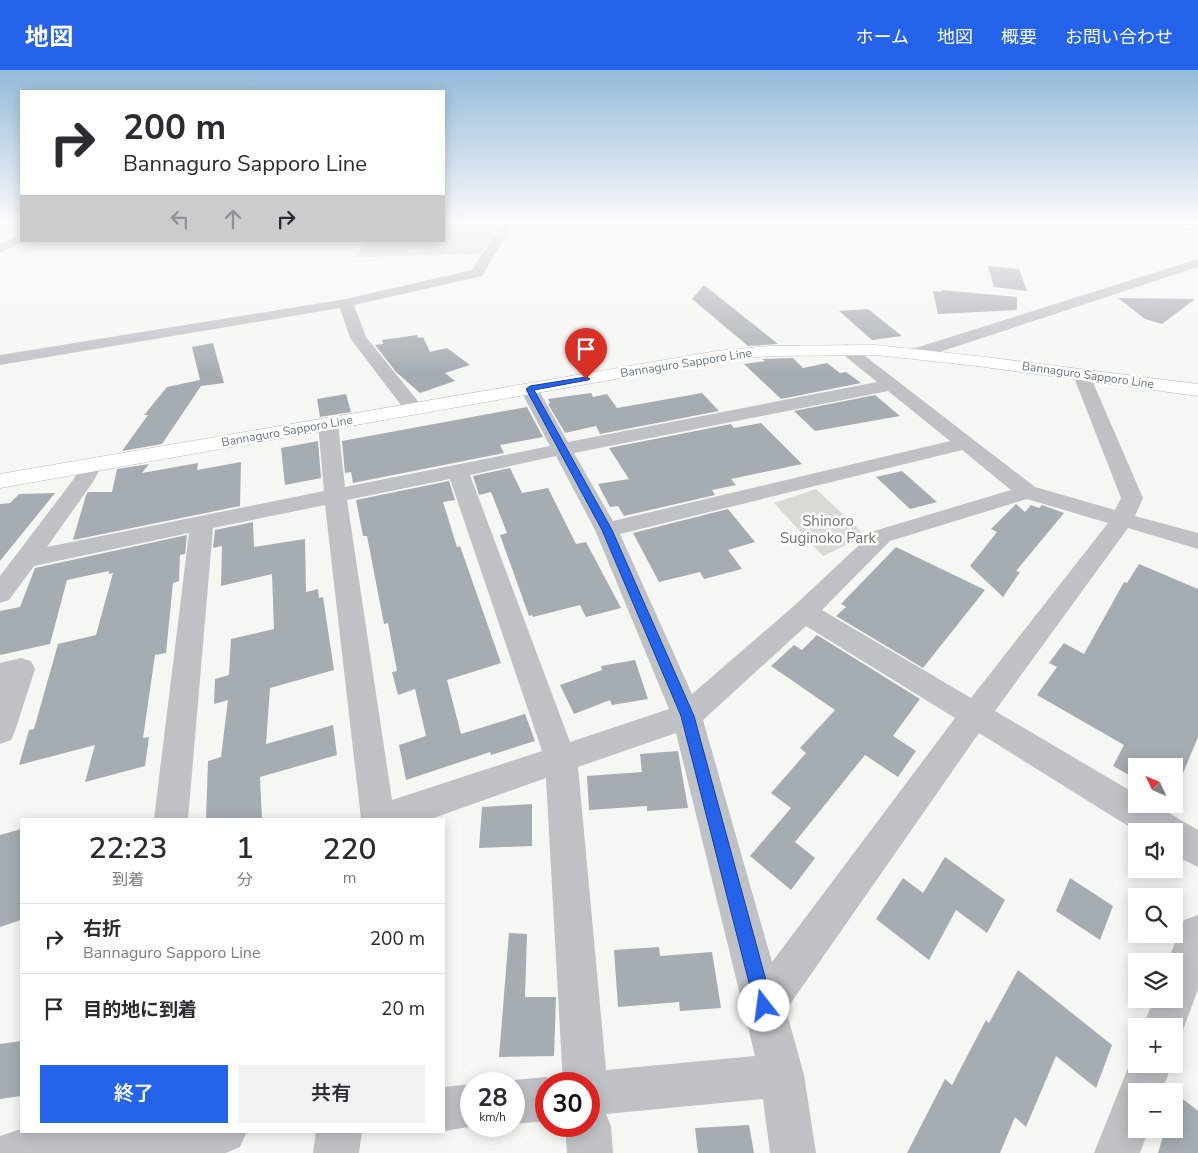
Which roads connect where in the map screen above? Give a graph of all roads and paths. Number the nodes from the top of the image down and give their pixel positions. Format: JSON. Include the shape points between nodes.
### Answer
{"nodes":[{"id":1,"x":470,"y":275,"type":"edge"},
{"id":2,"x":1159,"y":275,"type":"edge"},
{"id":3,"x":346,"y":303,"type":"junction"},
{"id":4,"x":846,"y":349,"type":"junction"},
{"id":5,"x":915,"y":354,"type":"junction"},
{"id":6,"x":0,"y":360,"type":"edge"},
{"id":7,"x":1082,"y":374,"type":"junction"},
{"id":8,"x":891,"y":385,"type":"junction"},
{"id":9,"x":530,"y":389,"type":"junction"},
{"id":10,"x":1198,"y":390,"type":"edge"},
{"id":11,"x":414,"y":409,"type":"junction"},
{"id":12,"x":328,"y":424,"type":"junction"},
{"id":13,"x":964,"y":444,"type":"junction"},
{"id":14,"x":562,"y":449,"type":"junction"},
{"id":15,"x":92,"y":465,"type":"junction"},
{"id":16,"x":458,"y":471,"type":"junction"},
{"id":17,"x":0,"y":481,"type":"edge"},
{"id":18,"x":1026,"y":492,"type":"junction"},
{"id":19,"x":335,"y":496,"type":"junction"},
{"id":20,"x":1122,"y":520,"type":"junction"},
{"id":21,"x":202,"y":523,"type":"junction"},
{"id":22,"x":607,"y":530,"type":"junction"},
{"id":23,"x":1198,"y":541,"type":"edge"},
{"id":24,"x":26,"y":559,"type":"junction"},
{"id":25,"x":0,"y":594,"type":"edge"},
{"id":26,"x":804,"y":612,"type":"junction"},
{"id":27,"x":0,"y":674,"type":"edge"},
{"id":28,"x":975,"y":715,"type":"junction"},
{"id":29,"x":687,"y":716,"type":"junction"},
{"id":30,"x":0,"y":731,"type":"edge"},
{"id":31,"x":561,"y":759,"type":"junction"},
{"id":32,"x":171,"y":818,"type":"edge"},
{"id":33,"x":378,"y":818,"type":"edge"},
{"id":34,"x":387,"y":818,"type":"edge"},
{"id":35,"x":1154,"y":823,"type":"edge"},
{"id":36,"x":1183,"y":841,"type":"edge"},
{"id":37,"x":1198,"y":850,"type":"edge"},
{"id":38,"x":1198,"y":934,"type":"edge"},
{"id":39,"x":764,"y":1006,"type":"junction"},
{"id":40,"x":1167,"y":1018,"type":"edge"},
{"id":41,"x":584,"y":1072,"type":"edge"},
{"id":42,"x":782,"y":1074,"type":"junction"},
{"id":43,"x":600,"y":1093,"type":"edge"},
{"id":44,"x":460,"y":1107,"type":"edge"},
{"id":45,"x":445,"y":1109,"type":"edge"},
{"id":46,"x":1128,"y":1123,"type":"edge"},
{"id":47,"x":200,"y":1133,"type":"edge"},
{"id":48,"x":339,"y":1133,"type":"edge"},
{"id":49,"x":589,"y":1137,"type":"edge"},
{"id":50,"x":81,"y":1143,"type":"edge"},
{"id":51,"x":15,"y":1153,"type":"edge"},
{"id":52,"x":336,"y":1153,"type":"edge"},
{"id":53,"x":590,"y":1153,"type":"edge"},
{"id":54,"x":793,"y":1153,"type":"edge"},
{"id":55,"x":1117,"y":1153,"type":"edge"}],
"edges":[{"from":1,"to":3,"type":"street"},
{"from":2,"to":5,"type":"street"},
{"from":3,"to":6,"type":"street"},
{"from":3,"to":11,"type":"street","via":[[358,338]]},
{"from":4,"to":5,"type":"main road","name":"Bannaguro Sapporo Line"},
{"from":4,"to":8,"type":"street"},
{"from":4,"to":9,"type":"main road","name":"Bannaguro Sapporo Line","via":[[717,356]]},
{"from":5,"to":7,"type":"main road","name":"Bannaguro Sapporo Line"},
{"from":7,"to":10,"type":"main road","name":"Bannaguro Sapporo Line"},
{"from":7,"to":20,"type":"street","via":[[1132,498]]},
{"from":8,"to":13,"type":"street"},
{"from":8,"to":14,"type":"street"},
{"from":9,"to":11,"type":"main road","name":"Bannaguro Sapporo Line"},
{"from":9,"to":14,"type":"street"},
{"from":11,"to":12,"type":"main road","name":"Bannaguro Sapporo Line"},
{"from":12,"to":15,"type":"main road","name":"Bannaguro Sapporo Line"},
{"from":12,"to":19,"type":"street"},
{"from":13,"to":18,"type":"street"},
{"from":13,"to":22,"type":"street"},
{"from":14,"to":16,"type":"street"},
{"from":14,"to":22,"type":"street"},
{"from":15,"to":17,"type":"main road","name":"Bannaguro Sapporo Line"},
{"from":15,"to":24,"type":"street"},
{"from":16,"to":19,"type":"street"},
{"from":16,"to":31,"type":"street"},
{"from":18,"to":20,"type":"street"},
{"from":18,"to":26,"type":"street","via":[[882,536]]},
{"from":19,"to":21,"type":"street"},
{"from":19,"to":33,"type":"street"},
{"from":20,"to":23,"type":"street"},
{"from":20,"to":28,"type":"street"},
{"from":21,"to":24,"type":"street"},
{"from":21,"to":32,"type":"street"},
{"from":22,"to":29,"type":"street"},
{"from":24,"to":25,"type":"street"},
{"from":26,"to":28,"type":"street"},
{"from":26,"to":29,"type":"street"},
{"from":27,"to":30,"type":"street","via":[[21,669]]},
{"from":28,"to":35,"type":"street"},
{"from":28,"to":39,"type":"street"},
{"from":29,"to":31,"type":"street"},
{"from":29,"to":39,"type":"street"},
{"from":31,"to":34,"type":"street"},
{"from":31,"to":41,"type":"street"},
{"from":36,"to":37,"type":"street"},
{"from":38,"to":40,"type":"street"},
{"from":39,"to":42,"type":"street"},
{"from":42,"to":43,"type":"street"},
{"from":42,"to":54,"type":"street"},
{"from":44,"to":45,"type":"street"},
{"from":46,"to":55,"type":"street"},
{"from":47,"to":50,"type":"street"},
{"from":48,"to":52,"type":"street"},
{"from":49,"to":53,"type":"street"},
{"from":50,"to":51,"type":"street"}]}
